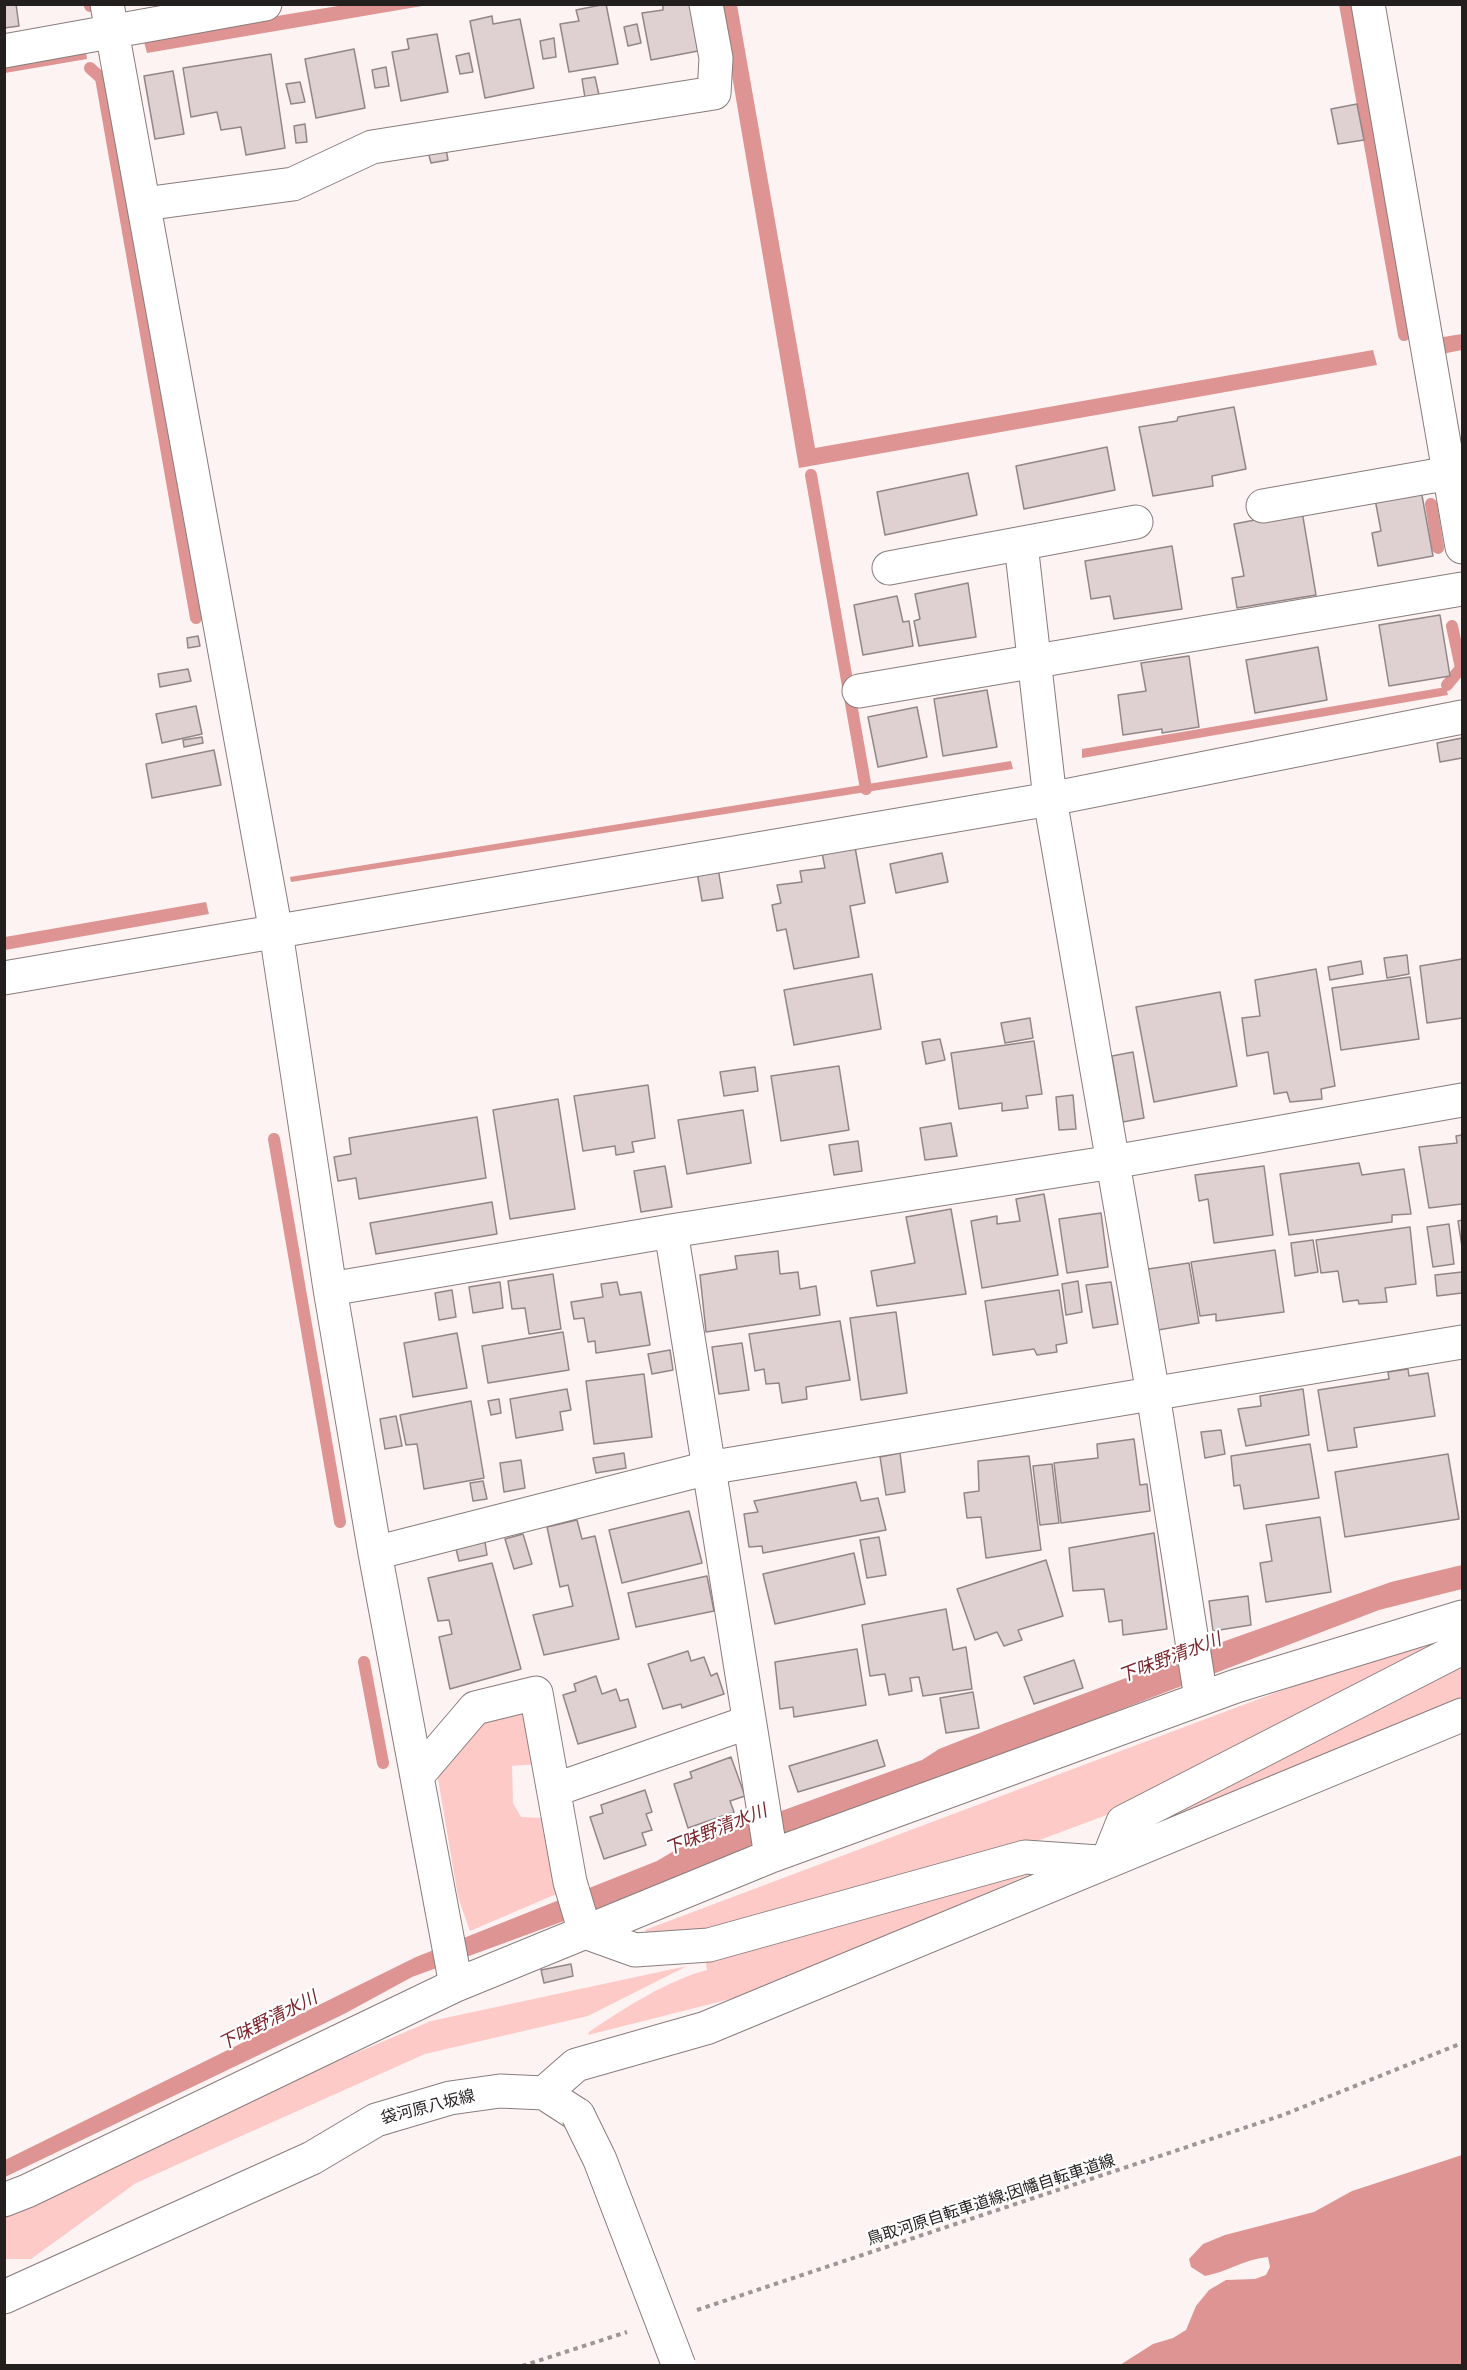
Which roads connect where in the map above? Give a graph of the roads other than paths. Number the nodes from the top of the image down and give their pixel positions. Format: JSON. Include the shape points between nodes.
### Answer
{"nodes":[{"id":1,"x":265,"y":4,"type":"edge"},
{"id":2,"x":706,"y":4,"type":"edge"},
{"id":3,"x":1368,"y":4,"type":"edge"},
{"id":4,"x":110,"y":18,"type":"edge"},
{"id":5,"x":4,"y":51,"type":"edge"},
{"id":6,"x":144,"y":204,"type":"junction"},
{"id":7,"x":1450,"y":472,"type":"junction"},
{"id":8,"x":1263,"y":506,"type":"dead end"},
{"id":9,"x":1136,"y":522,"type":"dead end"},
{"id":10,"x":1021,"y":544,"type":"junction"},
{"id":11,"x":1462,"y":547,"type":"edge"},
{"id":12,"x":889,"y":568,"type":"dead end"},
{"id":13,"x":1462,"y":589,"type":"edge"},
{"id":14,"x":1036,"y":661,"type":"junction"},
{"id":15,"x":859,"y":691,"type":"dead end"},
{"id":16,"x":1462,"y":717,"type":"edge"},
{"id":17,"x":1050,"y":799,"type":"junction"},
{"id":18,"x":276,"y":932,"type":"junction"},
{"id":19,"x":4,"y":978,"type":"edge"},
{"id":20,"x":1462,"y":1100,"type":"edge"},
{"id":21,"x":1113,"y":1162,"type":"junction"},
{"id":22,"x":671,"y":1231,"type":"junction"},
{"id":23,"x":330,"y":1289,"type":"junction"},
{"id":24,"x":1462,"y":1342,"type":"edge"},
{"id":25,"x":1153,"y":1394,"type":"junction"},
{"id":26,"x":708,"y":1468,"type":"junction"},
{"id":27,"x":375,"y":1553,"type":"junction"},
{"id":28,"x":1462,"y":1617,"type":"edge"},
{"id":29,"x":1462,"y":1648,"type":"edge"},
{"id":30,"x":1201,"y":1698,"type":"junction"},
{"id":31,"x":1462,"y":1715,"type":"edge"},
{"id":32,"x":749,"y":1722,"type":"junction"},
{"id":33,"x":417,"y":1776,"type":"junction"},
{"id":34,"x":554,"y":1790,"type":"junction"},
{"id":35,"x":771,"y":1856,"type":"junction"},
{"id":36,"x":1107,"y":1862,"type":"junction"},
{"id":37,"x":585,"y":1932,"type":"junction"},
{"id":38,"x":456,"y":1984,"type":"junction"},
{"id":39,"x":544,"y":2093,"type":"junction"},
{"id":40,"x":4,"y":2200,"type":"edge"},
{"id":41,"x":4,"y":2296,"type":"edge"},
{"id":42,"x":679,"y":2366,"type":"edge"}],
"edges":[{"from":1,"to":4,"type":"street"},
{"from":2,"to":6,"type":"street","via":[[716,58],[714,93],[372,147],[293,184]]},
{"from":3,"to":7,"type":"street"},
{"from":4,"to":5,"type":"street"},
{"from":4,"to":6,"type":"street"},
{"from":6,"to":18,"type":"street"},
{"from":7,"to":8,"type":"street"},
{"from":7,"to":11,"type":"street"},
{"from":9,"to":10,"type":"street"},
{"from":10,"to":12,"type":"street"},
{"from":10,"to":14,"type":"street"},
{"from":13,"to":14,"type":"street"},
{"from":14,"to":15,"type":"street"},
{"from":14,"to":17,"type":"street"},
{"from":16,"to":17,"type":"street"},
{"from":17,"to":18,"type":"street"},
{"from":17,"to":21,"type":"street"},
{"from":18,"to":19,"type":"street"},
{"from":18,"to":23,"type":"street"},
{"from":20,"to":21,"type":"street"},
{"from":21,"to":22,"type":"street"},
{"from":21,"to":25,"type":"street"},
{"from":22,"to":23,"type":"street"},
{"from":22,"to":26,"type":"street"},
{"from":23,"to":27,"type":"street"},
{"from":24,"to":25,"type":"street"},
{"from":25,"to":26,"type":"street"},
{"from":25,"to":30,"type":"street"},
{"from":26,"to":27,"type":"street"},
{"from":26,"to":32,"type":"street"},
{"from":27,"to":33,"type":"street"},
{"from":28,"to":30,"type":"street"},
{"from":29,"to":36,"type":"street","via":[[1123,1822]]},
{"from":30,"to":35,"type":"street"},
{"from":31,"to":36,"type":"street"},
{"from":32,"to":34,"type":"street"},
{"from":32,"to":35,"type":"street"},
{"from":33,"to":34,"type":"street","via":[[475,1708],[536,1693]]},
{"from":33,"to":38,"type":"street"},
{"from":34,"to":37,"type":"street","via":[[570,1882]]},
{"from":35,"to":37,"type":"street"},
{"from":36,"to":37,"type":"street","via":[[1025,1857],[709,1945],[636,1950]]},
{"from":36,"to":39,"type":"street","via":[[706,2028],[576,2065]]},
{"from":37,"to":38,"type":"street"},
{"from":38,"to":40,"type":"street"},
{"from":39,"to":41,"type":"street","name":"袋河原八坂線","via":[[500,2091],[450,2098],[376,2120],[312,2158]]},
{"from":39,"to":42,"type":"street","bridge":true,"via":[[578,2115],[600,2160]]}]}
